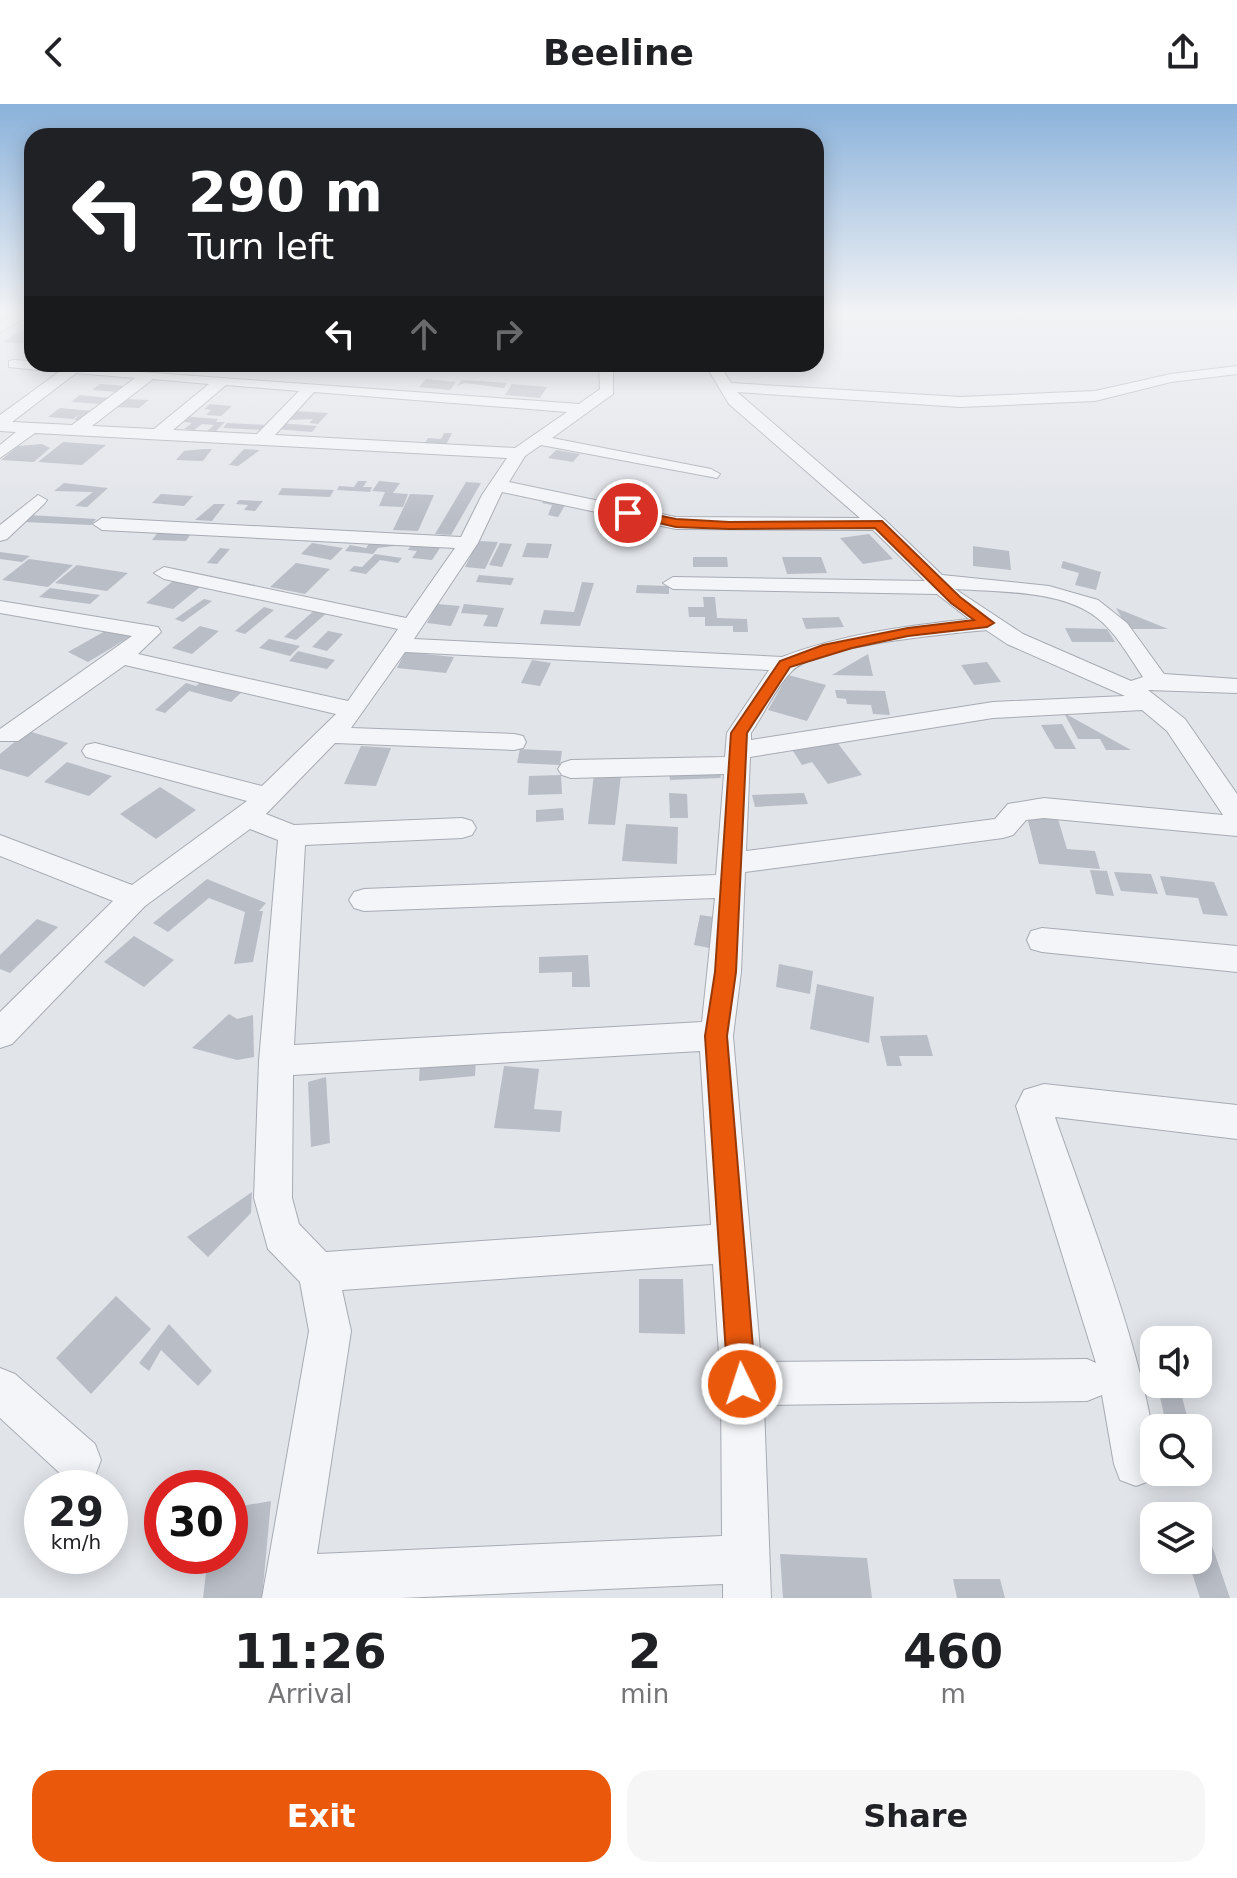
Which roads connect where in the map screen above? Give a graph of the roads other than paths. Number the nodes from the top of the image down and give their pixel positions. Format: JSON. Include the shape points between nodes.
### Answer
{"nodes":[{"id":1,"x":55,"y":382,"type":"edge"},
{"id":2,"x":149,"y":382,"type":"edge"},
{"id":3,"x":221,"y":382,"type":"edge"},
{"id":4,"x":245,"y":382,"type":"edge"},
{"id":5,"x":607,"y":382,"type":"edge"},
{"id":6,"x":721,"y":382,"type":"edge"},
{"id":7,"x":1155,"y":382,"type":"edge"},
{"id":8,"x":311,"y":387,"type":"junction"},
{"id":9,"x":724,"y":387,"type":"junction"},
{"id":10,"x":584,"y":409,"type":"junction"},
{"id":11,"x":0,"y":424,"type":"edge"},
{"id":12,"x":32,"y":427,"type":"junction"},
{"id":13,"x":76,"y":430,"type":"junction"},
{"id":14,"x":158,"y":434,"type":"junction"},
{"id":15,"x":262,"y":439,"type":"junction"},
{"id":16,"x":529,"y":447,"type":"junction"},
{"id":17,"x":0,"y":453,"type":"edge"},
{"id":18,"x":711,"y":474,"type":"dead end"},
{"id":19,"x":497,"y":485,"type":"junction"},
{"id":20,"x":38,"y":500,"type":"dead end"},
{"id":21,"x":102,"y":524,"type":"dead end"},
{"id":22,"x":878,"y":524,"type":"junction"},
{"id":23,"x":0,"y":535,"type":"edge"},
{"id":24,"x":468,"y":543,"type":"junction"},
{"id":25,"x":164,"y":573,"type":"dead end"},
{"id":26,"x":673,"y":583,"type":"dead end"},
{"id":27,"x":940,"y":584,"type":"junction"},
{"id":28,"x":0,"y":607,"type":"edge"},
{"id":29,"x":987,"y":623,"type":"junction"},
{"id":30,"x":405,"y":636,"type":"junction"},
{"id":31,"x":121,"y":657,"type":"junction"},
{"id":32,"x":785,"y":664,"type":"junction"},
{"id":33,"x":1237,"y":686,"type":"edge"},
{"id":34,"x":1147,"y":691,"type":"junction"},
{"id":35,"x":354,"y":710,"type":"junction"},
{"id":36,"x":9,"y":735,"type":"dead end"},
{"id":37,"x":333,"y":735,"type":"junction"},
{"id":38,"x":514,"y":742,"type":"dead end"},
{"id":39,"x":95,"y":751,"type":"dead end"},
{"id":40,"x":738,"y":758,"type":"junction"},
{"id":41,"x":571,"y":769,"type":"dead end"},
{"id":42,"x":268,"y":797,"type":"junction"},
{"id":43,"x":1237,"y":814,"type":"edge"},
{"id":44,"x":247,"y":817,"type":"junction"},
{"id":45,"x":1237,"y":826,"type":"edge"},
{"id":46,"x":462,"y":828,"type":"dead end"},
{"id":47,"x":292,"y":835,"type":"junction"},
{"id":48,"x":0,"y":845,"type":"edge"},
{"id":49,"x":731,"y":875,"type":"junction"},
{"id":50,"x":135,"y":898,"type":"junction"},
{"id":51,"x":364,"y":900,"type":"dead end"},
{"id":52,"x":1042,"y":940,"type":"dead end"},
{"id":53,"x":1237,"y":959,"type":"edge"},
{"id":54,"x":0,"y":1034,"type":"edge"},
{"id":55,"x":716,"y":1036,"type":"junction"},
{"id":56,"x":276,"y":1061,"type":"junction"},
{"id":57,"x":1237,"y":1122,"type":"edge"},
{"id":58,"x":732,"y":1243,"type":"junction"},
{"id":59,"x":318,"y":1272,"type":"junction"},
{"id":60,"x":1087,"y":1380,"type":"dead end"},
{"id":61,"x":742,"y":1384,"type":"junction"},
{"id":62,"x":0,"y":1389,"type":"edge"},
{"id":63,"x":79,"y":1460,"type":"dead end"},
{"id":64,"x":1136,"y":1464,"type":"dead end"},
{"id":65,"x":746,"y":1579,"type":"edge"},
{"id":66,"x":287,"y":1588,"type":"edge"}],
"edges":[{"from":1,"to":11,"type":"street"},
{"from":2,"to":13,"type":"street"},
{"from":3,"to":14,"type":"street"},
{"from":4,"to":8,"type":"street"},
{"from":5,"to":10,"type":"street","via":[[608,391]]},
{"from":6,"to":9,"type":"street"},
{"from":7,"to":9,"type":"street","via":[[1095,396],[960,402]]},
{"from":8,"to":10,"type":"street"},
{"from":8,"to":15,"type":"street"},
{"from":9,"to":22,"type":"street"},
{"from":10,"to":16,"type":"street"},
{"from":11,"to":12,"type":"street"},
{"from":12,"to":13,"type":"street"},
{"from":12,"to":17,"type":"street"},
{"from":13,"to":14,"type":"street"},
{"from":14,"to":15,"type":"street"},
{"from":15,"to":16,"type":"street"},
{"from":16,"to":18,"type":"street"},
{"from":16,"to":19,"type":"street"},
{"from":19,"to":22,"type":"street","via":[[676,523]]},
{"from":19,"to":24,"type":"street"},
{"from":20,"to":23,"type":"street"},
{"from":21,"to":24,"type":"street"},
{"from":22,"to":27,"type":"street"},
{"from":24,"to":30,"type":"street"},
{"from":25,"to":30,"type":"street"},
{"from":26,"to":27,"type":"street"},
{"from":27,"to":29,"type":"street"},
{"from":27,"to":34,"type":"street","via":[[1017,588],[1093,606],[1115,625]]},
{"from":28,"to":31,"type":"street","via":[[147,629],[149,636]]},
{"from":29,"to":32,"type":"street","via":[[837,646]]},
{"from":29,"to":34,"type":"street"},
{"from":30,"to":32,"type":"street"},
{"from":30,"to":35,"type":"street"},
{"from":31,"to":35,"type":"street"},
{"from":31,"to":36,"type":"street"},
{"from":32,"to":40,"type":"street","via":[[739,733]]},
{"from":33,"to":34,"type":"street"},
{"from":34,"to":40,"type":"street","via":[[993,710]]},
{"from":34,"to":43,"type":"street"},
{"from":35,"to":37,"type":"street"},
{"from":37,"to":38,"type":"street"},
{"from":37,"to":42,"type":"street"},
{"from":39,"to":42,"type":"street"},
{"from":40,"to":41,"type":"street"},
{"from":40,"to":49,"type":"street"},
{"from":42,"to":44,"type":"street"},
{"from":44,"to":47,"type":"street"},
{"from":44,"to":50,"type":"street"},
{"from":45,"to":49,"type":"street","via":[[1044,808],[1018,811],[1003,828]]},
{"from":46,"to":47,"type":"street"},
{"from":47,"to":56,"type":"street"},
{"from":48,"to":50,"type":"street"},
{"from":49,"to":51,"type":"street"},
{"from":49,"to":55,"type":"street"},
{"from":50,"to":54,"type":"street"},
{"from":52,"to":53,"type":"street"},
{"from":55,"to":56,"type":"street"},
{"from":55,"to":58,"type":"street"},
{"from":56,"to":59,"type":"street","via":[[273,1198],[282,1235]]},
{"from":57,"to":64,"type":"street","via":[[1044,1100],[1034,1106],[1117,1361]]},
{"from":58,"to":59,"type":"street"},
{"from":58,"to":61,"type":"street"},
{"from":59,"to":66,"type":"street","via":[[330,1331]]},
{"from":60,"to":61,"type":"street"},
{"from":61,"to":65,"type":"street"},
{"from":62,"to":63,"type":"street"},
{"from":65,"to":66,"type":"street"}]}
